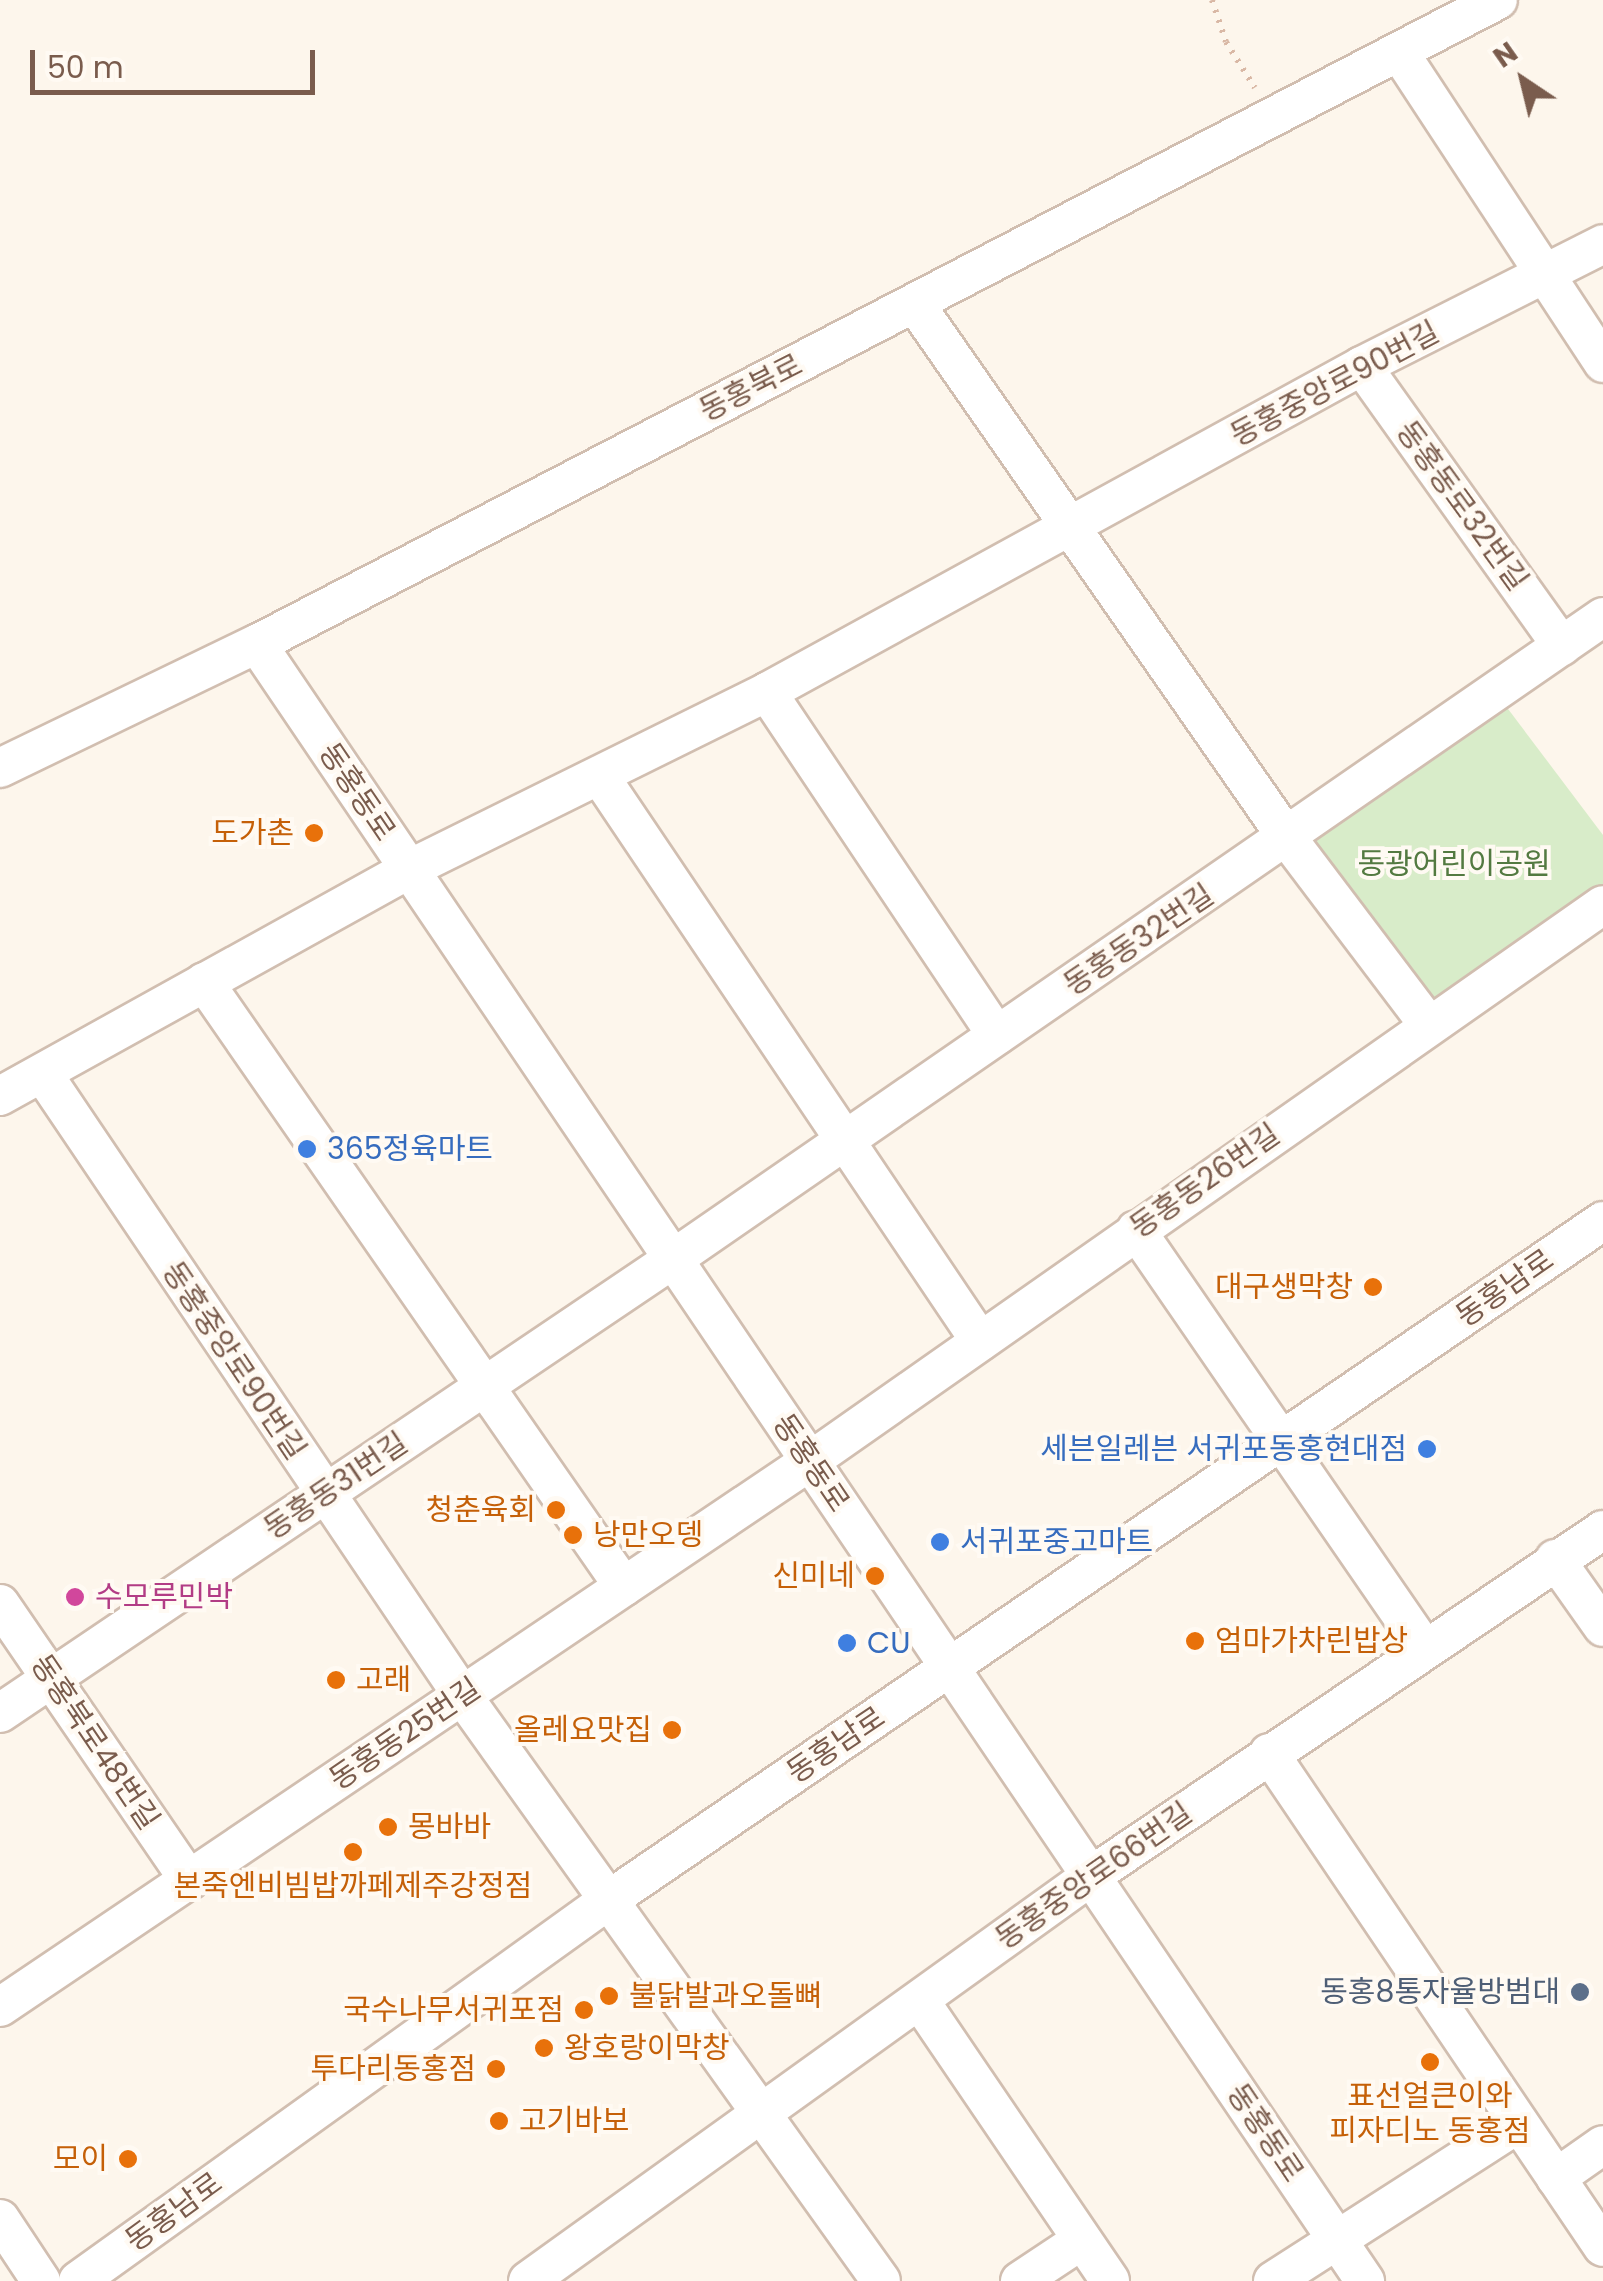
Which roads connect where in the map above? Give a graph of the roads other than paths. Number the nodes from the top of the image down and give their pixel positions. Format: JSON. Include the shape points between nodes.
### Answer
{"nodes":[{"id":1,"x":1498,"y":0,"type":"edge"},
{"id":2,"x":1399,"y":52,"type":"junction"},
{"id":3,"x":1603,"y":244,"type":"edge"},
{"id":4,"x":1541,"y":277,"type":"junction"},
{"id":5,"x":914,"y":304,"type":"junction"},
{"id":6,"x":1603,"y":364,"type":"edge"},
{"id":7,"x":1362,"y":366,"type":"junction"},
{"id":8,"x":1068,"y":527,"type":"junction"},
{"id":9,"x":1603,"y":618,"type":"edge"},
{"id":10,"x":256,"y":644,"type":"junction"},
{"id":11,"x":1562,"y":646,"type":"junction"},
{"id":12,"x":768,"y":692,"type":"junction"},
{"id":13,"x":0,"y":768,"type":"edge"},
{"id":14,"x":601,"y":778,"type":"junction"},
{"id":15,"x":1288,"y":839,"type":"junction"},
{"id":16,"x":409,"y":869,"type":"junction"},
{"id":17,"x":1603,"y":905,"type":"edge"},
{"id":18,"x":204,"y":982,"type":"junction"},
{"id":19,"x":1427,"y":1024,"type":"junction"},
{"id":20,"x":997,"y":1036,"type":"junction"},
{"id":21,"x":43,"y":1074,"type":"junction"},
{"id":22,"x":0,"y":1096,"type":"edge"},
{"id":23,"x":840,"y":1142,"type":"junction"},
{"id":24,"x":1603,"y":1220,"type":"edge"},
{"id":25,"x":1136,"y":1230,"type":"junction"},
{"id":26,"x":673,"y":1259,"type":"junction"},
{"id":27,"x":980,"y":1341,"type":"junction"},
{"id":28,"x":484,"y":1387,"type":"junction"},
{"id":29,"x":1280,"y":1444,"type":"junction"},
{"id":30,"x":810,"y":1462,"type":"junction"},
{"id":31,"x":323,"y":1495,"type":"junction"},
{"id":32,"x":1603,"y":1530,"type":"edge"},
{"id":33,"x":1554,"y":1559,"type":"junction"},
{"id":34,"x":624,"y":1587,"type":"junction"},
{"id":35,"x":0,"y":1604,"type":"edge"},
{"id":36,"x":1603,"y":1628,"type":"edge"},
{"id":37,"x":1424,"y":1648,"type":"junction"},
{"id":38,"x":950,"y":1667,"type":"junction"},
{"id":39,"x":52,"y":1678,"type":"junction"},
{"id":40,"x":462,"y":1695,"type":"junction"},
{"id":41,"x":0,"y":1713,"type":"edge"},
{"id":42,"x":1269,"y":1753,"type":"junction"},
{"id":43,"x":1090,"y":1876,"type":"junction"},
{"id":44,"x":189,"y":1880,"type":"junction"},
{"id":45,"x":607,"y":1901,"type":"junction"},
{"id":46,"x":920,"y":2002,"type":"junction"},
{"id":47,"x":0,"y":2008,"type":"edge"},
{"id":48,"x":758,"y":2116,"type":"junction"},
{"id":49,"x":1520,"y":2123,"type":"junction"},
{"id":50,"x":1603,"y":2145,"type":"edge"},
{"id":51,"x":1556,"y":2178,"type":"junction"},
{"id":52,"x":0,"y":2219,"type":"edge"},
{"id":53,"x":1082,"y":2240,"type":"junction"},
{"id":54,"x":1337,"y":2240,"type":"junction"},
{"id":55,"x":1603,"y":2247,"type":"edge"},
{"id":56,"x":40,"y":2281,"type":"edge"},
{"id":57,"x":78,"y":2281,"type":"edge"},
{"id":58,"x":528,"y":2281,"type":"edge"},
{"id":59,"x":881,"y":2281,"type":"edge"},
{"id":60,"x":1020,"y":2281,"type":"edge"},
{"id":61,"x":1110,"y":2281,"type":"edge"},
{"id":62,"x":1272,"y":2281,"type":"edge"},
{"id":63,"x":1365,"y":2281,"type":"edge"}],
"edges":[{"from":1,"to":2,"type":"street","name":"동홍북로"},
{"from":2,"to":4,"type":"street"},
{"from":2,"to":5,"type":"street","name":"동홍북로"},
{"from":3,"to":4,"type":"street","name":"동홍중앙로90번길"},
{"from":4,"to":6,"type":"street"},
{"from":4,"to":7,"type":"street","name":"동홍중앙로90번길"},
{"from":5,"to":8,"type":"street"},
{"from":5,"to":10,"type":"street","name":"동홍북로"},
{"from":7,"to":8,"type":"street","name":"동홍중앙로90번길"},
{"from":7,"to":11,"type":"street","name":"동홍동로32번길"},
{"from":8,"to":12,"type":"street","name":"동홍중앙로90번길"},
{"from":8,"to":15,"type":"street"},
{"from":9,"to":11,"type":"street","name":"동홍동32번길"},
{"from":10,"to":13,"type":"street","name":"동홍북로"},
{"from":10,"to":16,"type":"street","name":"동홍동로"},
{"from":11,"to":15,"type":"street","name":"동홍동32번길"},
{"from":12,"to":14,"type":"street","name":"동홍중앙로90번길"},
{"from":12,"to":20,"type":"street"},
{"from":14,"to":16,"type":"street","name":"동홍중앙로90번길"},
{"from":14,"to":23,"type":"street"},
{"from":15,"to":19,"type":"street"},
{"from":15,"to":20,"type":"street","name":"동홍동32번길"},
{"from":16,"to":18,"type":"street","name":"동홍중앙로90번길"},
{"from":16,"to":26,"type":"street","name":"동홍동로"},
{"from":17,"to":19,"type":"street","name":"동홍동26번길"},
{"from":18,"to":21,"type":"street","name":"동홍중앙로90번길"},
{"from":18,"to":28,"type":"street"},
{"from":19,"to":25,"type":"street","name":"동홍동26번길"},
{"from":20,"to":23,"type":"street","name":"동홍동32번길"},
{"from":21,"to":22,"type":"street","name":"동홍중앙로90번길"},
{"from":21,"to":31,"type":"street","name":"동홍중앙로90번길"},
{"from":23,"to":26,"type":"street","name":"동홍동32번길"},
{"from":23,"to":27,"type":"street"},
{"from":24,"to":29,"type":"street","name":"동홍남로"},
{"from":25,"to":27,"type":"street","name":"동홍동26번길"},
{"from":25,"to":29,"type":"street"},
{"from":26,"to":28,"type":"street","name":"동홍동31번길"},
{"from":26,"to":30,"type":"street","name":"동홍동로"},
{"from":27,"to":30,"type":"street","name":"동홍동26번길"},
{"from":28,"to":31,"type":"street","name":"동홍동31번길"},
{"from":28,"to":34,"type":"street"},
{"from":29,"to":37,"type":"street"},
{"from":29,"to":38,"type":"street","name":"동홍남로"},
{"from":30,"to":34,"type":"street","name":"동홍동25번길"},
{"from":30,"to":38,"type":"street","name":"동홍동로"},
{"from":31,"to":39,"type":"street","name":"동홍동31번길"},
{"from":31,"to":40,"type":"street","name":"동홍중앙로90번길"},
{"from":32,"to":33,"type":"street","name":"동홍중앙로66번길"},
{"from":33,"to":36,"type":"street"},
{"from":33,"to":37,"type":"street","name":"동홍중앙로66번길"},
{"from":34,"to":40,"type":"street","name":"동홍동25번길"},
{"from":35,"to":39,"type":"street","name":"동홍북로48번길"},
{"from":37,"to":42,"type":"street","name":"동홍중앙로66번길"},
{"from":38,"to":43,"type":"street","name":"동홍동로"},
{"from":38,"to":45,"type":"street","name":"동홍남로"},
{"from":39,"to":41,"type":"street","name":"동홍동31번길"},
{"from":39,"to":44,"type":"street","name":"동홍북로48번길"},
{"from":40,"to":44,"type":"street","name":"동홍동25번길"},
{"from":40,"to":45,"type":"street","name":"동홍중앙로90번길"},
{"from":42,"to":43,"type":"street","name":"동홍중앙로66번길"},
{"from":42,"to":49,"type":"street"},
{"from":43,"to":46,"type":"street","name":"동홍중앙로66번길"},
{"from":43,"to":54,"type":"street","name":"동홍동로"},
{"from":44,"to":47,"type":"street","name":"동홍동25번길"},
{"from":45,"to":48,"type":"street","name":"동홍중앙로90번길"},
{"from":45,"to":57,"type":"street","name":"동홍남로"},
{"from":46,"to":48,"type":"street","name":"동홍중앙로66번길"},
{"from":46,"to":53,"type":"street"},
{"from":48,"to":58,"type":"street","name":"동홍중앙로66번길"},
{"from":48,"to":59,"type":"street"},
{"from":49,"to":51,"type":"street"},
{"from":49,"to":54,"type":"street"},
{"from":50,"to":51,"type":"street"},
{"from":51,"to":55,"type":"street"},
{"from":52,"to":56,"type":"street"},
{"from":53,"to":60,"type":"street"},
{"from":53,"to":61,"type":"street"},
{"from":54,"to":62,"type":"street"},
{"from":54,"to":63,"type":"street","name":"동홍동로"}]}
